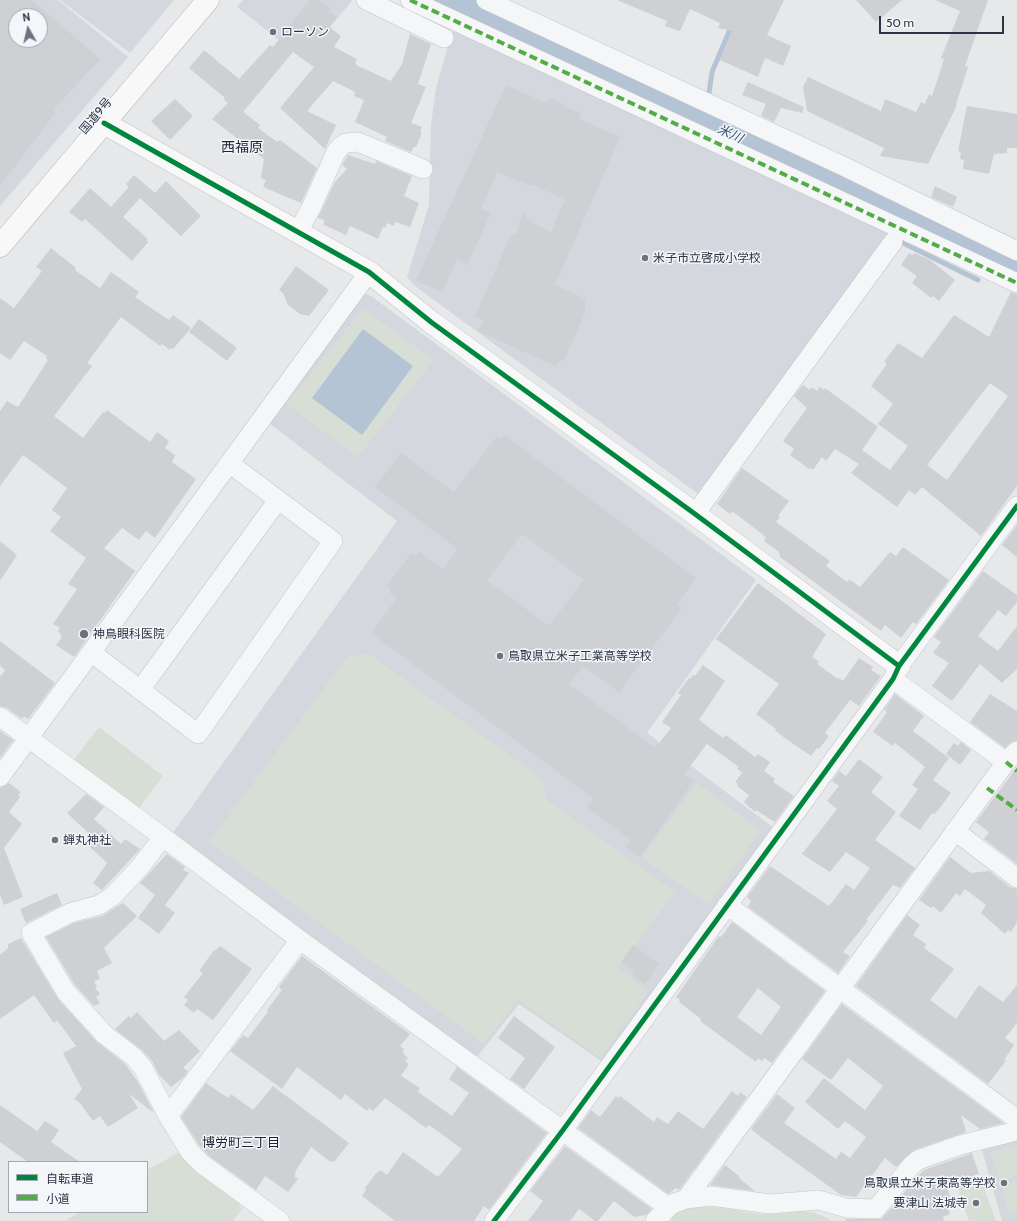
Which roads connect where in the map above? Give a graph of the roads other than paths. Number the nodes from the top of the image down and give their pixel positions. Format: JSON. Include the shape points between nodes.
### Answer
{"nodes":[{"id":1,"x":208,"y":0,"type":"edge"},
{"id":2,"x":366,"y":0,"type":"edge"},
{"id":3,"x":410,"y":0,"type":"edge"},
{"id":4,"x":486,"y":0,"type":"edge"},
{"id":5,"x":444,"y":38,"type":"dead end"},
{"id":6,"x":104,"y":122,"type":"junction"},
{"id":7,"x":423,"y":169,"type":"dead end"},
{"id":8,"x":298,"y":232,"type":"junction"},
{"id":9,"x":893,"y":242,"type":"dead end"},
{"id":10,"x":0,"y":246,"type":"edge"},
{"id":11,"x":1017,"y":251,"type":"edge"},
{"id":12,"x":369,"y":272,"type":"junction"},
{"id":13,"x":1017,"y":283,"type":"edge"},
{"id":14,"x":229,"y":463,"type":"junction"},
{"id":15,"x":278,"y":500,"type":"junction"},
{"id":16,"x":1017,"y":506,"type":"edge"},
{"id":17,"x":696,"y":514,"type":"junction"},
{"id":18,"x":92,"y":653,"type":"junction"},
{"id":19,"x":896,"y":673,"type":"junction"},
{"id":20,"x":140,"y":690,"type":"junction"},
{"id":21,"x":0,"y":717,"type":"edge"},
{"id":22,"x":29,"y":738,"type":"junction"},
{"id":23,"x":1011,"y":756,"type":"edge"},
{"id":24,"x":0,"y":777,"type":"edge"},
{"id":25,"x":955,"y":831,"type":"junction"},
{"id":26,"x":163,"y":836,"type":"junction"},
{"id":27,"x":1017,"y":878,"type":"edge"},
{"id":28,"x":727,"y":905,"type":"junction"},
{"id":29,"x":300,"y":940,"type":"junction"},
{"id":30,"x":840,"y":989,"type":"junction"},
{"id":31,"x":168,"y":1116,"type":"junction"},
{"id":32,"x":1017,"y":1119,"type":"edge"},
{"id":33,"x":563,"y":1130,"type":"junction"},
{"id":34,"x":1017,"y":1131,"type":"edge"},
{"id":35,"x":686,"y":1199,"type":"junction"},
{"id":36,"x":668,"y":1207,"type":"junction"},
{"id":37,"x":280,"y":1221,"type":"edge"},
{"id":38,"x":494,"y":1221,"type":"edge"},
{"id":39,"x":654,"y":1221,"type":"edge"}],
"edges":[{"from":1,"to":6,"type":"main road","name":"国道9号"},
{"from":2,"to":5,"type":"street"},
{"from":3,"to":13,"type":"street"},
{"from":4,"to":11,"type":"street","via":[[843,166]]},
{"from":6,"to":8,"type":"main road"},
{"from":6,"to":10,"type":"main road","name":"国道9号"},
{"from":7,"to":8,"type":"street","via":[[358,142],[346,143],[336,152]]},
{"from":8,"to":12,"type":"main road"},
{"from":9,"to":17,"type":"street"},
{"from":12,"to":14,"type":"street"},
{"from":12,"to":17,"type":"main road","via":[[431,322]]},
{"from":14,"to":15,"type":"street"},
{"from":14,"to":18,"type":"street"},
{"from":15,"to":20,"type":"street"},
{"from":15,"to":20,"type":"street","via":[[333,541],[198,734]]},
{"from":16,"to":19,"type":"street"},
{"from":17,"to":19,"type":"main road"},
{"from":18,"to":20,"type":"street"},
{"from":18,"to":22,"type":"street"},
{"from":19,"to":23,"type":"street"},
{"from":19,"to":28,"type":"street"},
{"from":21,"to":22,"type":"street"},
{"from":22,"to":24,"type":"street"},
{"from":22,"to":26,"type":"street"},
{"from":23,"to":25,"type":"street"},
{"from":25,"to":27,"type":"street"},
{"from":25,"to":30,"type":"street"},
{"from":26,"to":29,"type":"street"},
{"from":26,"to":31,"type":"street","via":[[140,867],[113,896],[99,905],[70,913],[31,933],[66,992],[105,1035],[144,1068]]},
{"from":28,"to":30,"type":"street"},
{"from":28,"to":33,"type":"street"},
{"from":29,"to":31,"type":"street"},
{"from":29,"to":33,"type":"street"},
{"from":30,"to":32,"type":"street"},
{"from":30,"to":35,"type":"street"},
{"from":31,"to":37,"type":"street","via":[[194,1156]]},
{"from":33,"to":36,"type":"street"},
{"from":33,"to":38,"type":"street"},
{"from":34,"to":35,"type":"street","via":[[960,1145],[918,1160],[876,1209],[846,1208],[811,1200],[770,1204],[711,1196]]},
{"from":35,"to":36,"type":"street"},
{"from":36,"to":39,"type":"street"}]}
